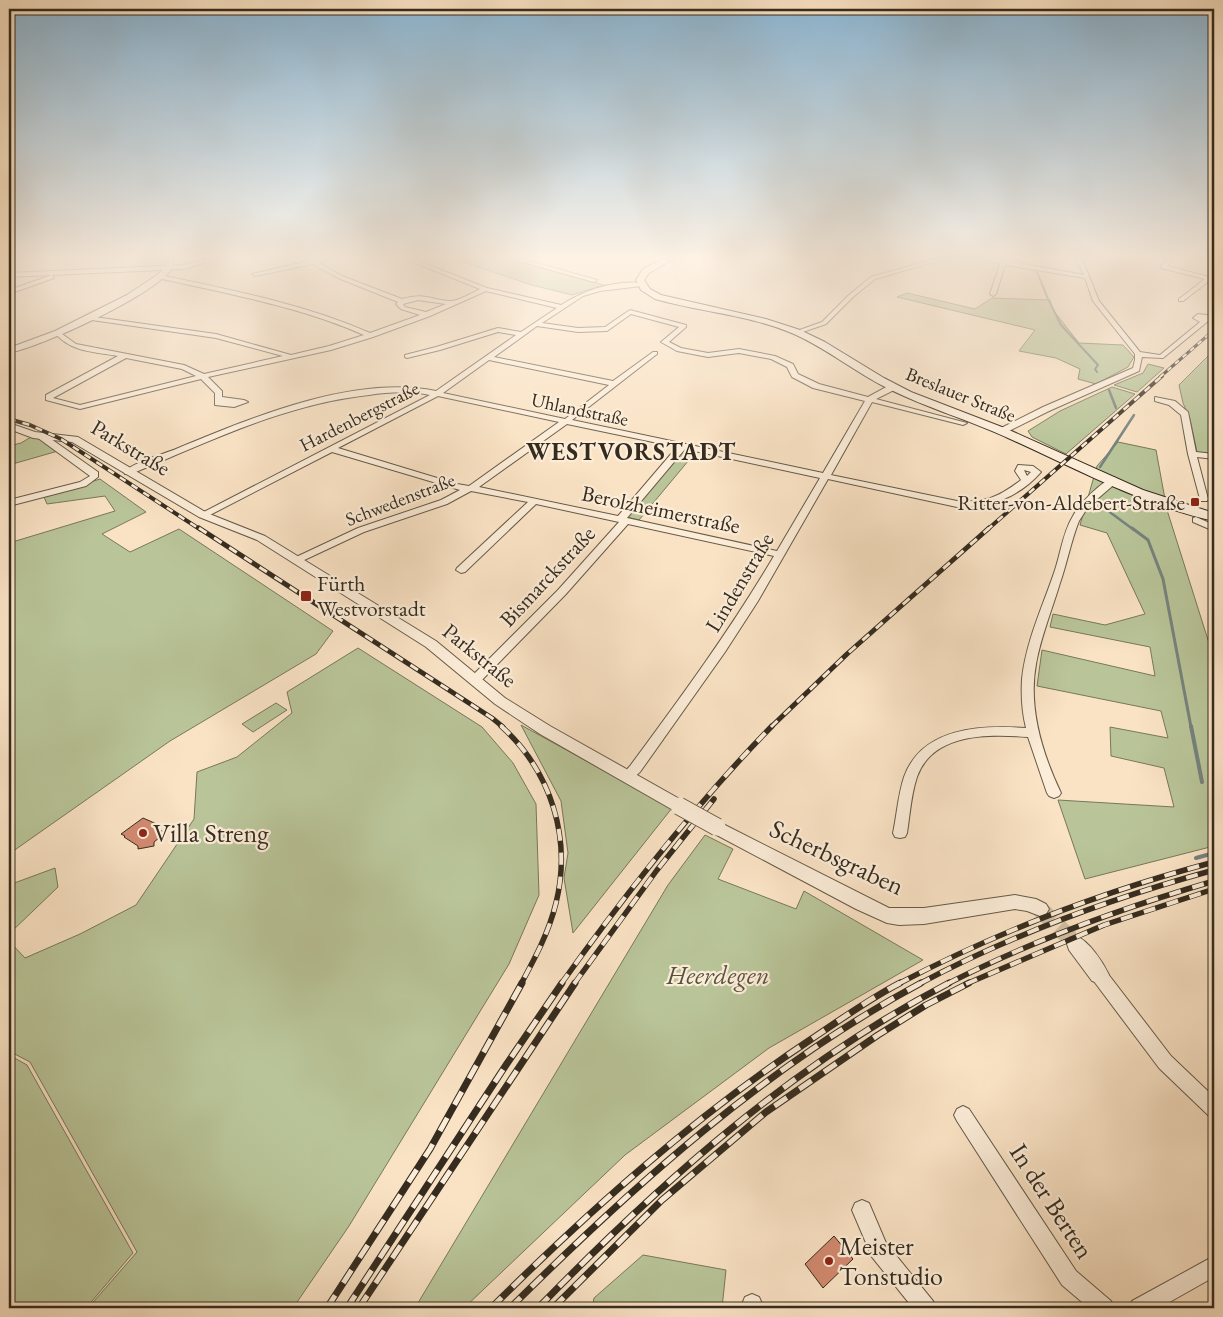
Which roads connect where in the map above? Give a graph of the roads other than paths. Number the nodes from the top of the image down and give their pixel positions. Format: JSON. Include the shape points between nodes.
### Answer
{"nodes":[{"id":1,"x":83,"y":320,"type":"edge"},
{"id":2,"x":105,"y":320,"type":"edge"},
{"id":3,"x":333,"y":320,"type":"edge"},
{"id":4,"x":413,"y":320,"type":"edge"},
{"id":5,"x":541,"y":320,"type":"edge"},
{"id":6,"x":618,"y":320,"type":"edge"},
{"id":7,"x":665,"y":320,"type":"edge"},
{"id":8,"x":760,"y":320,"type":"edge"},
{"id":9,"x":825,"y":320,"type":"edge"},
{"id":10,"x":1111,"y":320,"type":"edge"},
{"id":11,"x":1205,"y":321,"type":"dead end"},
{"id":12,"x":536,"y":324,"type":"junction"},
{"id":13,"x":797,"y":332,"type":"junction"},
{"id":14,"x":58,"y":334,"type":"junction"},
{"id":15,"x":522,"y":334,"type":"junction"},
{"id":16,"x":371,"y":336,"type":"junction"},
{"id":17,"x":9,"y":352,"type":"edge"},
{"id":18,"x":655,"y":353,"type":"dead end"},
{"id":19,"x":1138,"y":354,"type":"junction"},
{"id":20,"x":124,"y":356,"type":"junction"},
{"id":21,"x":407,"y":356,"type":"dead end"},
{"id":22,"x":292,"y":358,"type":"junction"},
{"id":23,"x":488,"y":358,"type":"junction"},
{"id":24,"x":203,"y":376,"type":"junction"},
{"id":25,"x":616,"y":384,"type":"junction"},
{"id":26,"x":893,"y":387,"type":"junction"},
{"id":27,"x":437,"y":394,"type":"junction"},
{"id":28,"x":219,"y":399,"type":"dead end"},
{"id":29,"x":870,"y":399,"type":"junction"},
{"id":30,"x":1158,"y":399,"type":"dead end"},
{"id":31,"x":565,"y":422,"type":"junction"},
{"id":32,"x":963,"y":423,"type":"dead end"},
{"id":33,"x":9,"y":426,"type":"edge"},
{"id":34,"x":1002,"y":431,"type":"junction"},
{"id":35,"x":42,"y":436,"type":"junction"},
{"id":36,"x":682,"y":447,"type":"junction"},
{"id":37,"x":331,"y":449,"type":"junction"},
{"id":38,"x":1192,"y":454,"type":"junction"},
{"id":39,"x":1214,"y":456,"type":"edge"},
{"id":40,"x":128,"y":472,"type":"junction"},
{"id":41,"x":825,"y":477,"type":"junction"},
{"id":42,"x":1026,"y":480,"type":"dead end"},
{"id":43,"x":1114,"y":480,"type":"junction"},
{"id":44,"x":471,"y":488,"type":"junction"},
{"id":45,"x":1204,"y":500,"type":"dead end"},
{"id":46,"x":534,"y":501,"type":"junction"},
{"id":47,"x":9,"y":503,"type":"edge"},
{"id":48,"x":1214,"y":511,"type":"edge"},
{"id":49,"x":203,"y":515,"type":"junction"},
{"id":50,"x":1214,"y":517,"type":"edge"},
{"id":51,"x":623,"y":520,"type":"junction"},
{"id":52,"x":1196,"y":520,"type":"dead end"},
{"id":53,"x":1214,"y":528,"type":"edge"},
{"id":54,"x":780,"y":554,"type":"junction"},
{"id":55,"x":297,"y":560,"type":"junction"},
{"id":56,"x":461,"y":570,"type":"dead end"},
{"id":57,"x":475,"y":680,"type":"junction"},
{"id":58,"x":1033,"y":734,"type":"junction"},
{"id":59,"x":628,"y":776,"type":"junction"},
{"id":60,"x":1054,"y":793,"type":"dead end"},
{"id":61,"x":679,"y":806,"type":"joint"},
{"id":62,"x":900,"y":833,"type":"dead end"},
{"id":63,"x":1040,"y":909,"type":"tunnel mouth"},
{"id":64,"x":1076,"y":944,"type":"tunnel mouth"},
{"id":65,"x":1099,"y":975,"type":"joint"},
{"id":66,"x":1214,"y":1109,"type":"edge"},
{"id":67,"x":963,"y":1115,"type":"dead end"},
{"id":68,"x":862,"y":1210,"type":"dead end"},
{"id":69,"x":1214,"y":1266,"type":"edge"},
{"id":70,"x":926,"y":1308,"type":"edge"},
{"id":71,"x":1104,"y":1308,"type":"edge"},
{"id":72,"x":1139,"y":1308,"type":"edge"}],
"edges":[{"from":1,"to":14,"type":"street"},
{"from":2,"to":22,"type":"street","via":[[190,332]]},
{"from":3,"to":16,"type":"street"},
{"from":4,"to":16,"type":"street"},
{"from":5,"to":12,"type":"street","name":"Hardenbergstraße"},
{"from":6,"to":12,"type":"street","via":[[607,328],[578,330]]},
{"from":7,"to":29,"type":"street","via":[[684,326],[664,342],[679,350],[708,355],[739,351],[773,357],[816,386]]},
{"from":8,"to":13,"type":"main road","name":"Breslauer Straße"},
{"from":9,"to":13,"type":"street"},
{"from":10,"to":19,"type":"street"},
{"from":11,"to":19,"type":"street","via":[[1161,357]]},
{"from":12,"to":15,"type":"street","name":"Hardenbergstraße"},
{"from":13,"to":26,"type":"main road","name":"Breslauer Straße"},
{"from":14,"to":17,"type":"street"},
{"from":14,"to":20,"type":"street","via":[[74,346]]},
{"from":15,"to":21,"type":"street","name":"Hardenbergstraße","via":[[498,330]]},
{"from":15,"to":23,"type":"street","name":"Hardenbergstraße"},
{"from":16,"to":22,"type":"street"},
{"from":18,"to":25,"type":"street","name":"Schwedenstraße"},
{"from":19,"to":34,"type":"street","via":[[1136,369]]},
{"from":20,"to":24,"type":"street","via":[[184,367]]},
{"from":20,"to":24,"type":"street","via":[[49,397],[50,400],[80,407]]},
{"from":22,"to":24,"type":"street"},
{"from":23,"to":25,"type":"street"},
{"from":23,"to":27,"type":"street","name":"Hardenbergstraße"},
{"from":24,"to":28,"type":"street","via":[[218,393]]},
{"from":25,"to":31,"type":"street","name":"Schwedenstraße"},
{"from":26,"to":29,"type":"street"},
{"from":26,"to":34,"type":"main road","name":"Breslauer Straße"},
{"from":27,"to":31,"type":"street","name":"Uhlandstraße"},
{"from":27,"to":37,"type":"street","name":"Hardenbergstraße"},
{"from":27,"to":40,"type":"street","name":"Uhlandstraße","via":[[403,389],[370,390],[335,397],[242,426]]},
{"from":29,"to":32,"type":"street"},
{"from":29,"to":41,"type":"street","name":"Lindenstraße"},
{"from":30,"to":38,"type":"street","via":[[1172,403],[1185,414]]},
{"from":31,"to":36,"type":"street","name":"Uhlandstraße"},
{"from":31,"to":44,"type":"street","name":"Schwedenstraße"},
{"from":33,"to":35,"type":"street","name":"Parkstraße"},
{"from":34,"to":43,"type":"main road","name":"Breslauer Straße"},
{"from":35,"to":40,"type":"street","name":"Parkstraße","via":[[74,438]]},
{"from":35,"to":47,"type":"street","name":"Parkstraße","via":[[95,474],[83,484]]},
{"from":36,"to":41,"type":"street","name":"Uhlandstraße"},
{"from":36,"to":51,"type":"street","name":"Bismarckstraße"},
{"from":37,"to":44,"type":"street","name":"Berolzheimerstraße","via":[[456,487]]},
{"from":37,"to":49,"type":"street","name":"Hardenbergstraße"},
{"from":38,"to":39,"type":"street"},
{"from":38,"to":45,"type":"street"},
{"from":40,"to":49,"type":"street","name":"Parkstraße"},
{"from":41,"to":42,"type":"street","name":"Uhlandstraße","via":[[970,505],[1001,499]]},
{"from":41,"to":54,"type":"street","name":"Lindenstraße"},
{"from":43,"to":48,"type":"main road","name":"Breslauer Straße"},
{"from":43,"to":50,"type":"main road","name":"Breslauer Straße","via":[[1163,503]]},
{"from":43,"to":58,"type":"street","via":[[1078,512],[1068,537],[1028,680]]},
{"from":44,"to":46,"type":"street","name":"Berolzheimerstraße"},
{"from":44,"to":55,"type":"street","name":"Schwedenstraße","via":[[444,502],[361,530]]},
{"from":46,"to":51,"type":"street","name":"Berolzheimerstraße"},
{"from":46,"to":56,"type":"street"},
{"from":49,"to":55,"type":"street","name":"Parkstraße","via":[[250,532]]},
{"from":51,"to":54,"type":"street","name":"Berolzheimerstraße"},
{"from":51,"to":57,"type":"street","name":"Bismarckstraße","via":[[562,592]]},
{"from":52,"to":53,"type":"street"},
{"from":54,"to":59,"type":"street","name":"Lindenstraße","via":[[721,650]]},
{"from":55,"to":57,"type":"street","name":"Parkstraße","via":[[431,644]]},
{"from":57,"to":59,"type":"street","name":"Parkstraße","via":[[500,701],[545,730]]},
{"from":58,"to":60,"type":"street"},
{"from":58,"to":62,"type":"street","via":[[990,732],[959,736],[932,748],[914,769]]},
{"from":59,"to":61,"type":"street","name":"Parkstraße"},
{"from":61,"to":63,"type":"street","name":"Scherbsgraben","bridge":true,"via":[[887,915],[924,916],[1015,902]]},
{"from":64,"to":65,"type":"street"},
{"from":65,"to":66,"type":"street","via":[[1165,1062]]},
{"from":67,"to":71,"type":"street","name":"In der Berten","via":[[1069,1278]]},
{"from":68,"to":70,"type":"street","via":[[879,1250]]},
{"from":69,"to":72,"type":"street"}]}
